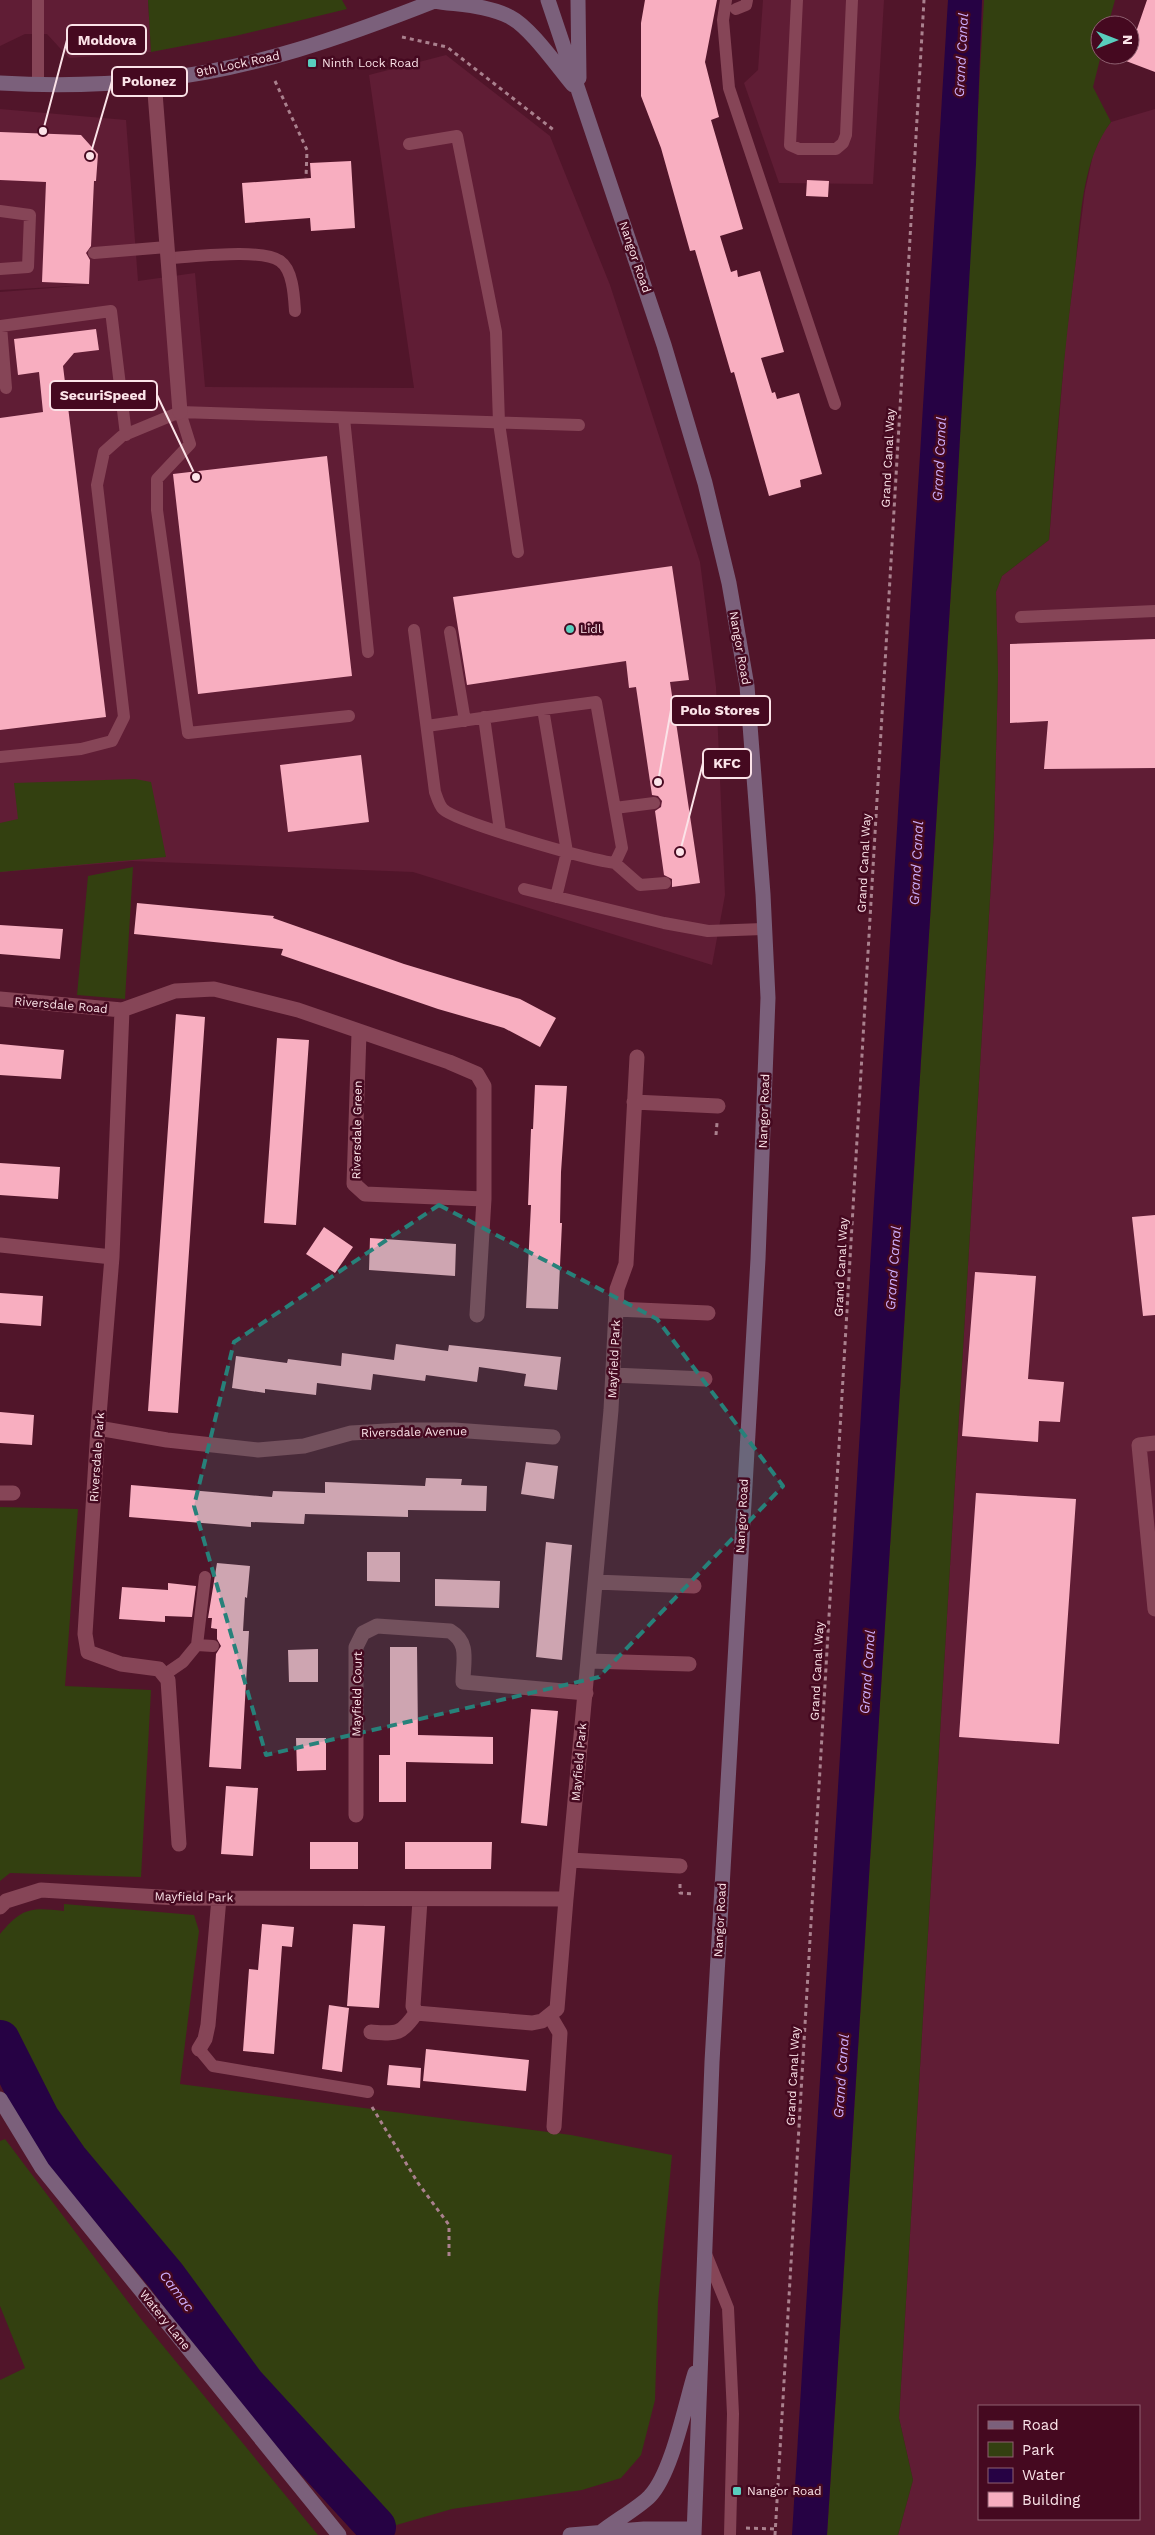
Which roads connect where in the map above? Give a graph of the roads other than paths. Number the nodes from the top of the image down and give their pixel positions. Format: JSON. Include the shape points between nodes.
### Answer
{"nodes":[{"id":1,"x":38,"y":0,"type":"edge"},
{"id":2,"x":435,"y":0,"type":"edge"},
{"id":3,"x":548,"y":0,"type":"edge"},
{"id":4,"x":578,"y":0,"type":"edge"},
{"id":5,"x":747,"y":0,"type":"edge"},
{"id":6,"x":797,"y":0,"type":"edge"},
{"id":7,"x":852,"y":0,"type":"edge"},
{"id":8,"x":731,"y":4,"type":"edge"},
{"id":9,"x":154,"y":80,"type":"junction"},
{"id":10,"x":0,"y":83,"type":"edge"},
{"id":11,"x":38,"y":85,"type":"junction"},
{"id":12,"x":579,"y":92,"type":"junction"},
{"id":13,"x":410,"y":144,"type":"dead end"},
{"id":14,"x":0,"y":211,"type":"edge"},
{"id":15,"x":94,"y":253,"type":"dead end"},
{"id":16,"x":168,"y":253,"type":"junction"},
{"id":17,"x":0,"y":269,"type":"edge"},
{"id":18,"x":295,"y":311,"type":"dead end"},
{"id":19,"x":6,"y":388,"type":"dead end"},
{"id":20,"x":835,"y":404,"type":"dead end"},
{"id":21,"x":180,"y":412,"type":"junction"},
{"id":22,"x":344,"y":418,"type":"junction"},
{"id":23,"x":499,"y":423,"type":"junction"},
{"id":24,"x":579,"y":425,"type":"dead end"},
{"id":25,"x":126,"y":435,"type":"junction"},
{"id":26,"x":518,"y":552,"type":"dead end"},
{"id":27,"x":1155,"y":611,"type":"edge"},
{"id":28,"x":1021,"y":617,"type":"dead end"},
{"id":29,"x":414,"y":630,"type":"dead end"},
{"id":30,"x":450,"y":632,"type":"dead end"},
{"id":31,"x":368,"y":652,"type":"dead end"},
{"id":32,"x":543,"y":709,"type":"junction"},
{"id":33,"x":349,"y":716,"type":"dead end"},
{"id":34,"x":484,"y":717,"type":"junction"},
{"id":35,"x":465,"y":721,"type":"junction"},
{"id":36,"x":427,"y":726,"type":"junction"},
{"id":37,"x":0,"y":757,"type":"edge"},
{"id":38,"x":654,"y":803,"type":"dead end"},
{"id":39,"x":615,"y":808,"type":"junction"},
{"id":40,"x":500,"y":831,"type":"junction"},
{"id":41,"x":567,"y":852,"type":"junction"},
{"id":42,"x":615,"y":863,"type":"junction"},
{"id":43,"x":665,"y":883,"type":"dead end"},
{"id":44,"x":524,"y":889,"type":"dead end"},
{"id":45,"x":556,"y":897,"type":"junction"},
{"id":46,"x":763,"y":929,"type":"junction"},
{"id":47,"x":0,"y":999,"type":"edge"},
{"id":48,"x":122,"y":1010,"type":"junction"},
{"id":49,"x":359,"y":1033,"type":"junction"},
{"id":50,"x":637,"y":1057,"type":"dead end"},
{"id":51,"x":634,"y":1102,"type":"junction"},
{"id":52,"x":718,"y":1106,"type":"dead end"},
{"id":53,"x":484,"y":1199,"type":"junction"},
{"id":54,"x":0,"y":1245,"type":"edge"},
{"id":55,"x":112,"y":1257,"type":"junction"},
{"id":56,"x":616,"y":1309,"type":"junction"},
{"id":57,"x":708,"y":1314,"type":"dead end"},
{"id":58,"x":477,"y":1315,"type":"dead end"},
{"id":59,"x":613,"y":1375,"type":"junction"},
{"id":60,"x":705,"y":1379,"type":"dead end"},
{"id":61,"x":98,"y":1428,"type":"junction"},
{"id":62,"x":553,"y":1437,"type":"dead end"},
{"id":63,"x":1155,"y":1443,"type":"edge"},
{"id":64,"x":205,"y":1577,"type":"dead end"},
{"id":65,"x":596,"y":1582,"type":"junction"},
{"id":66,"x":694,"y":1586,"type":"dead end"},
{"id":67,"x":1155,"y":1609,"type":"edge"},
{"id":68,"x":197,"y":1645,"type":"junction"},
{"id":69,"x":213,"y":1646,"type":"dead end"},
{"id":70,"x":589,"y":1661,"type":"junction"},
{"id":71,"x":689,"y":1664,"type":"dead end"},
{"id":72,"x":164,"y":1675,"type":"junction"},
{"id":73,"x":586,"y":1693,"type":"junction"},
{"id":74,"x":356,"y":1815,"type":"dead end"},
{"id":75,"x":179,"y":1844,"type":"dead end"},
{"id":76,"x":570,"y":1860,"type":"junction"},
{"id":77,"x":680,"y":1866,"type":"dead end"},
{"id":78,"x":218,"y":1898,"type":"junction"},
{"id":79,"x":566,"y":1899,"type":"junction"},
{"id":80,"x":420,"y":1900,"type":"junction"},
{"id":81,"x":0,"y":1908,"type":"edge"},
{"id":82,"x":416,"y":2013,"type":"junction"},
{"id":83,"x":550,"y":2016,"type":"junction"},
{"id":84,"x":371,"y":2032,"type":"dead end"},
{"id":85,"x":200,"y":2049,"type":"joint"},
{"id":86,"x":368,"y":2092,"type":"road end"},
{"id":87,"x":0,"y":2099,"type":"edge"},
{"id":88,"x":554,"y":2128,"type":"dead end"},
{"id":89,"x":705,"y":2251,"type":"junction"},
{"id":90,"x":701,"y":2352,"type":"junction"},
{"id":91,"x":694,"y":2532,"type":"edge"},
{"id":92,"x":602,"y":2534,"type":"edge"},
{"id":93,"x":339,"y":2535,"type":"edge"},
{"id":94,"x":570,"y":2535,"type":"edge"},
{"id":95,"x":730,"y":2535,"type":"edge"}],
"edges":[{"from":1,"to":11,"type":"lane"},
{"from":2,"to":9,"type":"main road","name":"9th Lock Road","via":[[301,49],[205,72]]},
{"from":2,"to":12,"type":"main road","via":[[511,17],[534,38]]},
{"from":3,"to":12,"type":"main road","name":"Nangor Road"},
{"from":4,"to":12,"type":"main road"},
{"from":5,"to":8,"type":"lane","via":[[746,6]]},
{"from":6,"to":7,"type":"lane","via":[[790,145],[799,149],[836,149],[846,135]]},
{"from":8,"to":20,"type":"lane","via":[[723,20],[729,88]]},
{"from":9,"to":11,"type":"main road","name":"9th Lock Road"},
{"from":9,"to":16,"type":"street"},
{"from":10,"to":11,"type":"main road","name":"9th Lock Road"},
{"from":12,"to":46,"type":"main road","name":"Nangor Road","via":[[664,345],[705,483],[729,583],[747,686]]},
{"from":13,"to":23,"type":"lane","via":[[457,136],[496,332]]},
{"from":14,"to":17,"type":"lane","via":[[30,215],[34,257],[28,267]]},
{"from":15,"to":16,"type":"lane"},
{"from":16,"to":18,"type":"lane","via":[[262,254],[281,261],[294,285]]},
{"from":16,"to":21,"type":"street"},
{"from":19,"to":25,"type":"lane","via":[[1,326],[111,311]]},
{"from":21,"to":22,"type":"lane"},
{"from":21,"to":25,"type":"lane"},
{"from":21,"to":33,"type":"lane","via":[[190,444],[157,479],[157,510],[188,733]]},
{"from":22,"to":23,"type":"lane"},
{"from":22,"to":31,"type":"lane"},
{"from":23,"to":24,"type":"lane"},
{"from":23,"to":26,"type":"lane"},
{"from":25,"to":37,"type":"lane","via":[[104,452],[97,485],[124,717],[112,741],[81,749]]},
{"from":27,"to":28,"type":"lane"},
{"from":29,"to":36,"type":"lane"},
{"from":30,"to":35,"type":"lane"},
{"from":32,"to":34,"type":"lane"},
{"from":32,"to":39,"type":"lane","via":[[596,702]]},
{"from":32,"to":41,"type":"lane"},
{"from":34,"to":35,"type":"lane"},
{"from":34,"to":40,"type":"lane"},
{"from":35,"to":36,"type":"lane"},
{"from":36,"to":40,"type":"lane","via":[[435,792],[442,809]]},
{"from":38,"to":39,"type":"lane"},
{"from":39,"to":42,"type":"lane","via":[[622,848]]},
{"from":40,"to":41,"type":"lane"},
{"from":41,"to":42,"type":"lane","via":[[597,862]]},
{"from":41,"to":45,"type":"lane"},
{"from":42,"to":43,"type":"lane","via":[[640,885]]},
{"from":44,"to":45,"type":"lane"},
{"from":45,"to":46,"type":"lane","via":[[708,931]]},
{"from":46,"to":89,"type":"main road","name":"Nangor Road","via":[[768,998],[759,1240],[712,2062]]},
{"from":47,"to":48,"type":"street","name":"Riversdale Road"},
{"from":48,"to":49,"type":"street","via":[[174,991],[214,989],[298,1010]]},
{"from":48,"to":55,"type":"street","name":"Riversdale Park"},
{"from":49,"to":53,"type":"street","via":[[477,1074],[484,1086]]},
{"from":49,"to":53,"type":"street","name":"Riversdale Green","via":[[354,1184],[365,1194]]},
{"from":50,"to":51,"type":"street","name":"Mayfield Park"},
{"from":51,"to":52,"type":"street"},
{"from":51,"to":56,"type":"street","name":"Mayfield Park","via":[[626,1264],[617,1289]]},
{"from":53,"to":58,"type":"street"},
{"from":54,"to":55,"type":"street"},
{"from":55,"to":61,"type":"street","name":"Riversdale Park"},
{"from":56,"to":57,"type":"street"},
{"from":56,"to":59,"type":"street","name":"Mayfield Park"},
{"from":59,"to":60,"type":"street"},
{"from":59,"to":65,"type":"street","name":"Mayfield Park"},
{"from":61,"to":62,"type":"street","name":"Riversdale Avenue","via":[[258,1450],[304,1446],[352,1433],[404,1430]]},
{"from":61,"to":72,"type":"street","name":"Riversdale Park","via":[[85,1634],[88,1652],[120,1664],[159,1669]]},
{"from":63,"to":67,"type":"street","via":[[1139,1445]]},
{"from":64,"to":68,"type":"lane"},
{"from":65,"to":66,"type":"street"},
{"from":65,"to":70,"type":"street","name":"Mayfield Park"},
{"from":68,"to":69,"type":"lane"},
{"from":68,"to":72,"type":"lane","via":[[183,1662]]},
{"from":70,"to":71,"type":"street"},
{"from":70,"to":73,"type":"street","name":"Mayfield Park"},
{"from":72,"to":75,"type":"street","via":[[168,1680],[173,1723]]},
{"from":73,"to":74,"type":"street","name":"Mayfield Court","via":[[463,1682],[463,1643],[450,1631],[377,1626],[363,1633],[356,1647]]},
{"from":73,"to":76,"type":"street","name":"Mayfield Park"},
{"from":76,"to":77,"type":"street"},
{"from":76,"to":79,"type":"street","name":"Mayfield Park"},
{"from":78,"to":80,"type":"street","name":"Mayfield Park"},
{"from":78,"to":81,"type":"street","name":"Mayfield Park","via":[[41,1890],[6,1901]]},
{"from":78,"to":85,"type":"street","via":[[208,2025]]},
{"from":79,"to":80,"type":"street","name":"Mayfield Park"},
{"from":79,"to":83,"type":"street","via":[[559,1999],[557,2009]]},
{"from":80,"to":82,"type":"street","via":[[413,2006]]},
{"from":82,"to":83,"type":"street","via":[[532,2023]]},
{"from":82,"to":84,"type":"street","via":[[405,2030],[396,2034]]},
{"from":83,"to":88,"type":"street","via":[[560,2033]]},
{"from":85,"to":86,"type":"lane","via":[[213,2066]]},
{"from":87,"to":93,"type":"main road","name":"Watery Lane","via":[[42,2168]]},
{"from":89,"to":90,"type":"main road","name":"Nangor Road"},
{"from":89,"to":95,"type":"lane","name":"Nangor Road","via":[[728,2308],[733,2414]]},
{"from":90,"to":91,"type":"main road","name":"Nangor Road"},
{"from":90,"to":92,"type":"main road","via":[[668,2463],[656,2488],[650,2497]]},
{"from":91,"to":92,"type":"main road","via":[[644,2529]]},
{"from":92,"to":94,"type":"main road"}]}
